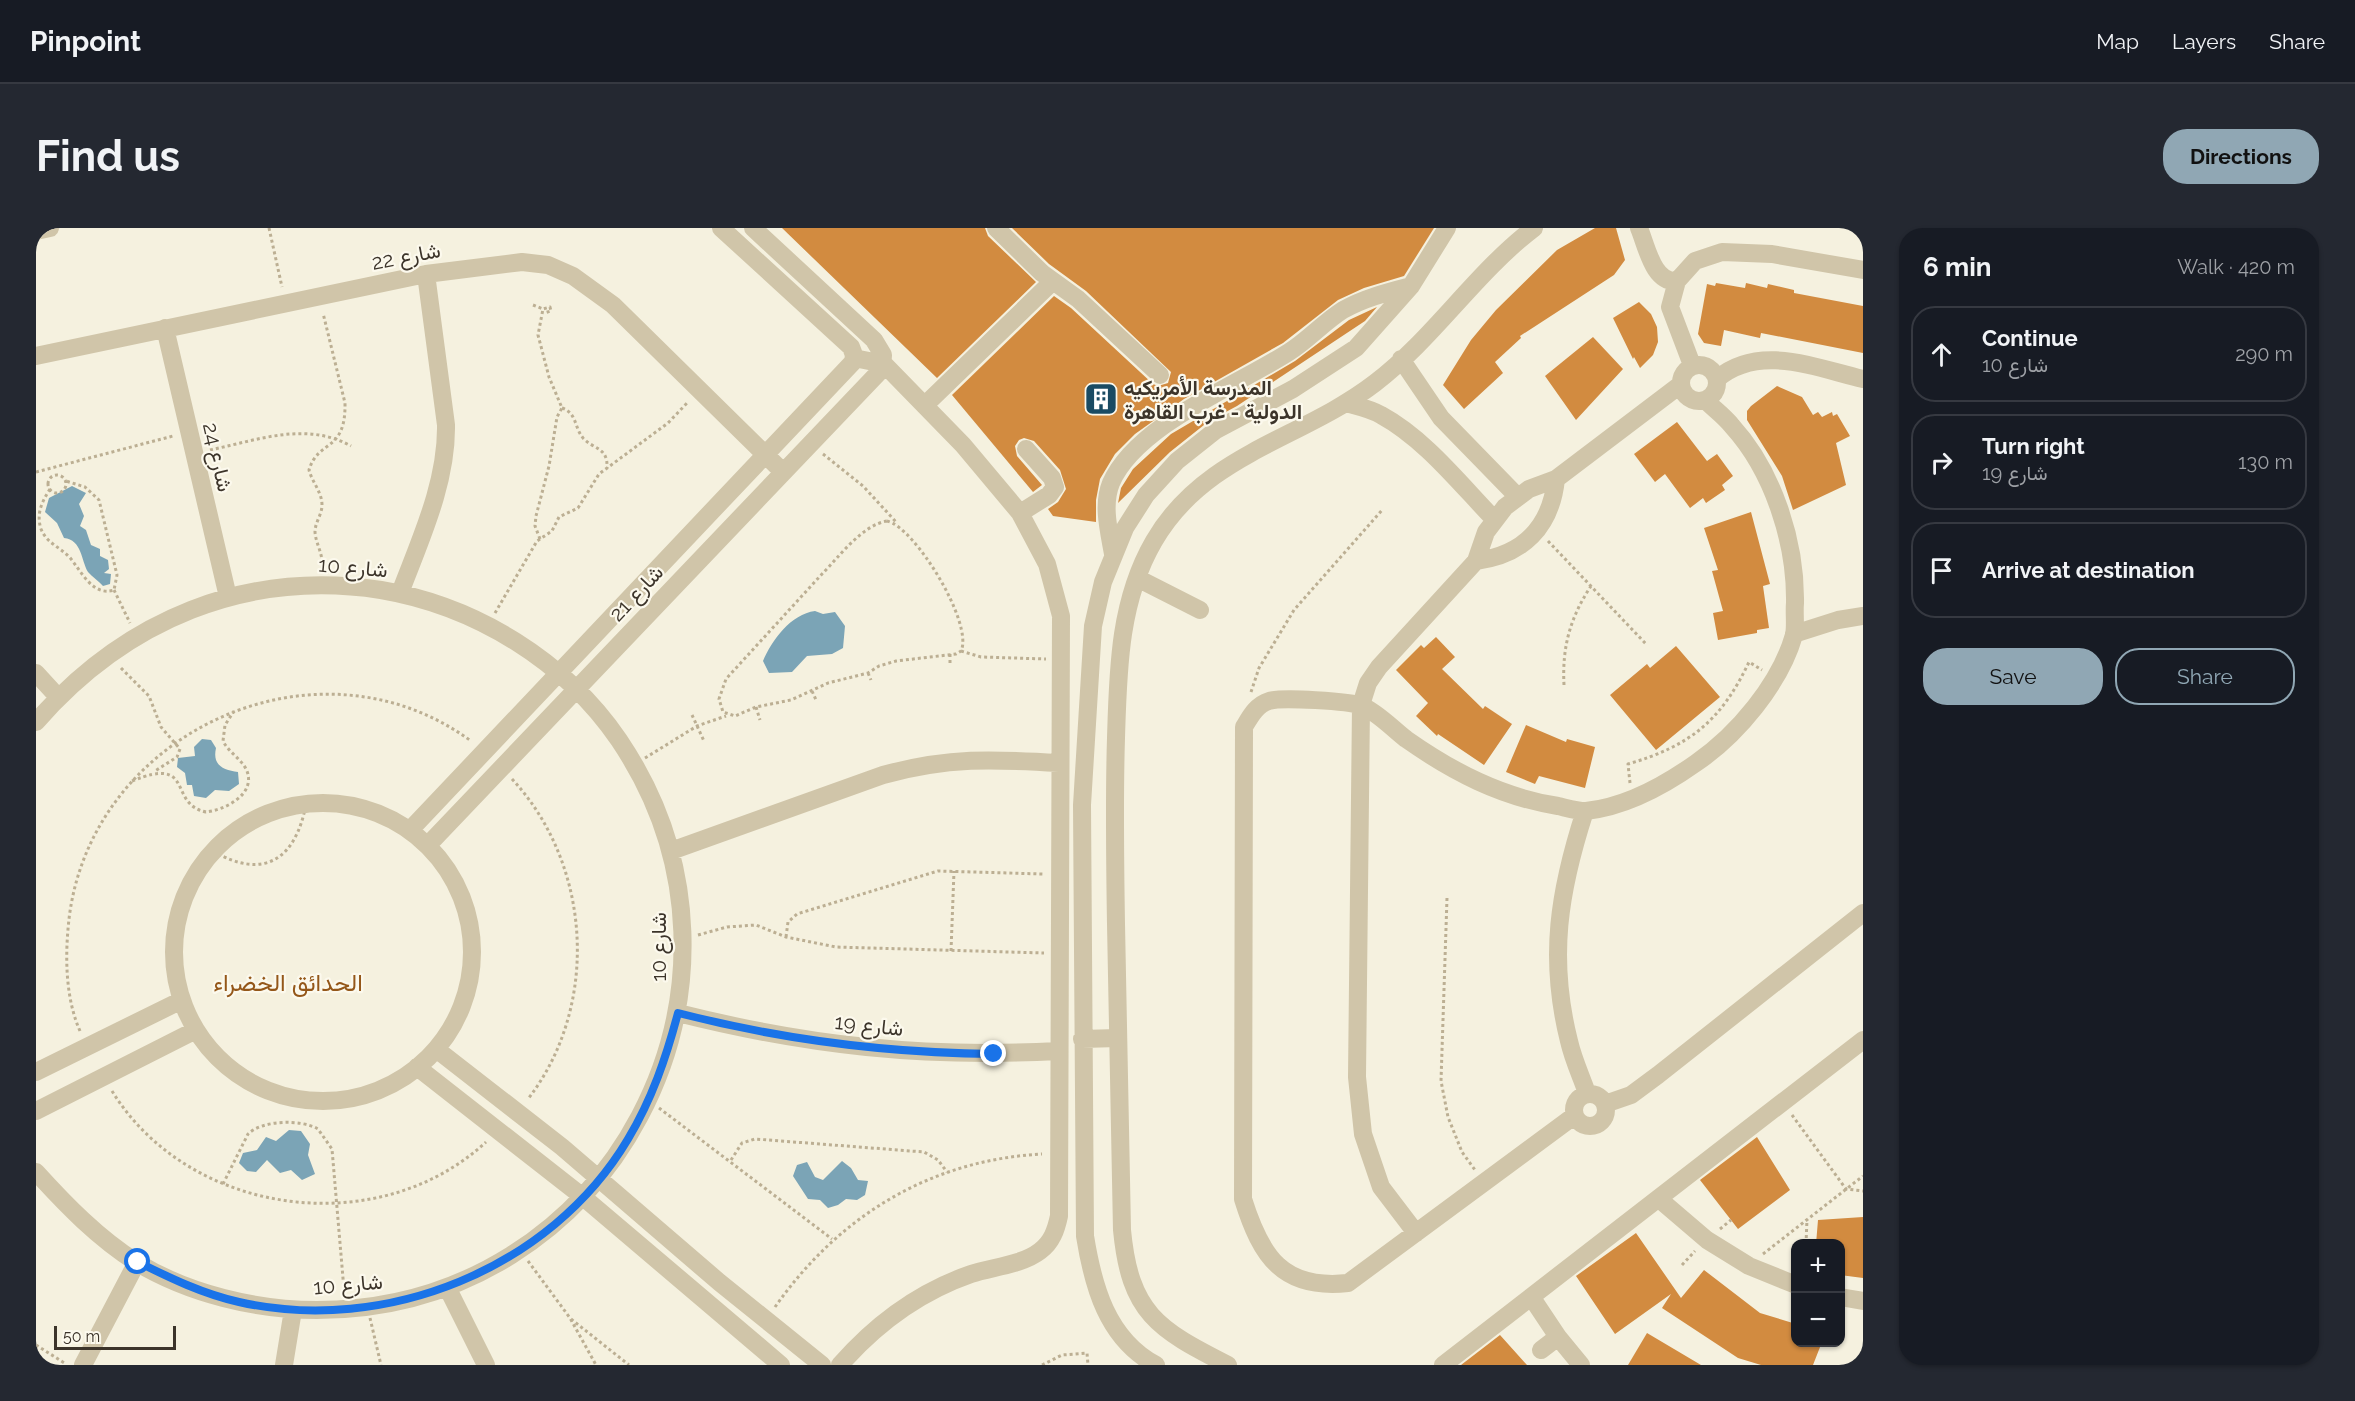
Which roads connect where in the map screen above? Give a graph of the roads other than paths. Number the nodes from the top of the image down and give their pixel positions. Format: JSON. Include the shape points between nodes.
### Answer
{"nodes":[{"id":1,"x":50,"y":228,"type":"edge"},
{"id":2,"x":721,"y":228,"type":"edge"},
{"id":3,"x":753,"y":228,"type":"edge"},
{"id":4,"x":996,"y":228,"type":"edge"},
{"id":5,"x":1447,"y":228,"type":"edge"},
{"id":6,"x":1534,"y":228,"type":"edge"},
{"id":7,"x":1639,"y":228,"type":"edge"},
{"id":8,"x":36,"y":231,"type":"edge"},
{"id":9,"x":1510,"y":236,"type":"edge"},
{"id":10,"x":1863,"y":270,"type":"edge"},
{"id":11,"x":426,"y":274,"type":"junction"},
{"id":12,"x":1677,"y":281,"type":"junction"},
{"id":13,"x":1052,"y":282,"type":"junction"},
{"id":14,"x":1412,"y":286,"type":"junction"},
{"id":15,"x":165,"y":328,"type":"junction"},
{"id":16,"x":36,"y":357,"type":"edge"},
{"id":17,"x":1401,"y":359,"type":"junction"},
{"id":18,"x":851,"y":363,"type":"junction"},
{"id":19,"x":1692,"y":366,"type":"junction"},
{"id":20,"x":881,"y":369,"type":"junction"},
{"id":21,"x":1160,"y":375,"type":"dead end"},
{"id":22,"x":1863,"y":379,"type":"edge"},
{"id":23,"x":1718,"y":380,"type":"junction"},
{"id":24,"x":1680,"y":385,"type":"junction"},
{"id":25,"x":1705,"y":400,"type":"junction"},
{"id":26,"x":1346,"y":403,"type":"junction"},
{"id":27,"x":925,"y":405,"type":"junction"},
{"id":28,"x":1456,"y":433,"type":"junction"},
{"id":29,"x":1026,"y":449,"type":"dead end"},
{"id":30,"x":764,"y":453,"type":"junction"},
{"id":31,"x":1432,"y":456,"type":"junction"},
{"id":32,"x":783,"y":472,"type":"junction"},
{"id":33,"x":1556,"y":480,"type":"junction"},
{"id":34,"x":1517,"y":496,"type":"junction"},
{"id":35,"x":1020,"y":513,"type":"junction"},
{"id":36,"x":1494,"y":519,"type":"junction"},
{"id":37,"x":1113,"y":554,"type":"junction"},
{"id":38,"x":1476,"y":561,"type":"junction"},
{"id":39,"x":1137,"y":578,"type":"junction"},
{"id":40,"x":400,"y":593,"type":"junction"},
{"id":41,"x":228,"y":597,"type":"junction"},
{"id":42,"x":1200,"y":610,"type":"dead end"},
{"id":43,"x":1863,"y":616,"type":"edge"},
{"id":44,"x":1794,"y":634,"type":"junction"},
{"id":45,"x":558,"y":672,"type":"junction"},
{"id":46,"x":36,"y":674,"type":"edge"},
{"id":47,"x":577,"y":689,"type":"junction"},
{"id":48,"x":58,"y":697,"type":"junction"},
{"id":49,"x":1361,"y":705,"type":"junction"},
{"id":50,"x":36,"y":722,"type":"edge"},
{"id":51,"x":1059,"y":763,"type":"junction"},
{"id":52,"x":1585,"y":811,"type":"junction"},
{"id":53,"x":411,"y":829,"type":"junction"},
{"id":54,"x":428,"y":845,"type":"junction"},
{"id":55,"x":671,"y":851,"type":"junction"},
{"id":56,"x":1863,"y":913,"type":"edge"},
{"id":57,"x":182,"y":1000,"type":"junction"},
{"id":58,"x":678,"y":1013,"type":"junction"},
{"id":59,"x":196,"y":1030,"type":"junction"},
{"id":60,"x":1118,"y":1038,"type":"junction"},
{"id":61,"x":1083,"y":1040,"type":"junction"},
{"id":62,"x":1863,"y":1040,"type":"edge"},
{"id":63,"x":436,"y":1049,"type":"junction"},
{"id":64,"x":1058,"y":1051,"type":"junction"},
{"id":65,"x":417,"y":1067,"type":"junction"},
{"id":66,"x":36,"y":1072,"type":"edge"},
{"id":67,"x":1587,"y":1093,"type":"junction"},
{"id":68,"x":1605,"y":1104,"type":"junction"},
{"id":69,"x":36,"y":1111,"type":"edge"},
{"id":70,"x":1574,"y":1116,"type":"junction"},
{"id":71,"x":36,"y":1172,"type":"edge"},
{"id":72,"x":600,"y":1178,"type":"junction"},
{"id":73,"x":583,"y":1197,"type":"junction"},
{"id":74,"x":1659,"y":1199,"type":"junction"},
{"id":75,"x":1416,"y":1233,"type":"junction"},
{"id":76,"x":138,"y":1262,"type":"junction"},
{"id":77,"x":1791,"y":1283,"type":"edge"},
{"id":78,"x":447,"y":1287,"type":"junction"},
{"id":79,"x":1845,"y":1297,"type":"edge"},
{"id":80,"x":1532,"y":1298,"type":"junction"},
{"id":81,"x":1863,"y":1302,"type":"edge"},
{"id":82,"x":293,"y":1310,"type":"junction"},
{"id":83,"x":1558,"y":1337,"type":"junction"},
{"id":84,"x":1540,"y":1350,"type":"dead end"},
{"id":85,"x":83,"y":1365,"type":"edge"},
{"id":86,"x":284,"y":1365,"type":"edge"},
{"id":87,"x":486,"y":1365,"type":"edge"},
{"id":88,"x":781,"y":1365,"type":"edge"},
{"id":89,"x":822,"y":1365,"type":"edge"},
{"id":90,"x":840,"y":1365,"type":"edge"},
{"id":91,"x":1156,"y":1365,"type":"edge"},
{"id":92,"x":1228,"y":1365,"type":"edge"},
{"id":93,"x":1443,"y":1365,"type":"edge"},
{"id":94,"x":1581,"y":1365,"type":"edge"}],
"edges":[{"from":1,"to":8,"type":"street"},
{"from":2,"to":18,"type":"street","via":[[851,347]]},
{"from":3,"to":20,"type":"street","via":[[874,340],[884,355]]},
{"from":4,"to":13,"type":"street"},
{"from":5,"to":14,"type":"street"},
{"from":6,"to":9,"type":"street"},
{"from":7,"to":12,"type":"street","via":[[1660,277],[1668,282]]},
{"from":9,"to":17,"type":"street"},
{"from":10,"to":12,"type":"street","via":[[1772,254],[1722,252],[1695,261]]},
{"from":11,"to":15,"type":"street","name":"شارع 22"},
{"from":11,"to":30,"type":"street","name":"شارع 22","via":[[522,262],[565,272],[596,291]]},
{"from":11,"to":40,"type":"street","via":[[446,450],[423,532]]},
{"from":12,"to":19,"type":"street","via":[[1670,307]]},
{"from":13,"to":21,"type":"street","via":[[1078,299]]},
{"from":13,"to":27,"type":"street"},
{"from":14,"to":37,"type":"street","via":[[1349,353],[1293,389],[1216,430],[1177,460],[1146,495]]},
{"from":14,"to":37,"type":"street","via":[[1341,311],[1290,351],[1193,405],[1150,438],[1112,482],[1106,504]]},
{"from":15,"to":16,"type":"street","name":"شارع 22"},
{"from":15,"to":41,"type":"street","name":"شارع 24"},
{"from":17,"to":26,"type":"street"},
{"from":17,"to":28,"type":"street","via":[[1441,418]]},
{"from":18,"to":20,"type":"street"},
{"from":18,"to":30,"type":"street","name":"شارع 21"},
{"from":19,"to":23,"type":"street","via":[[1708,366]]},
{"from":19,"to":24,"type":"street","via":[[1685,370]]},
{"from":20,"to":27,"type":"street"},
{"from":20,"to":32,"type":"street","name":"شارع 21"},
{"from":22,"to":23,"type":"street","via":[[1768,360],[1729,369]]},
{"from":23,"to":25,"type":"street","via":[[1712,396]]},
{"from":24,"to":25,"type":"street","via":[[1689,399]]},
{"from":24,"to":33,"type":"street"},
{"from":25,"to":44,"type":"street","via":[[1733,426],[1758,463],[1777,503],[1791,556]]},
{"from":26,"to":31,"type":"street","via":[[1379,414]]},
{"from":26,"to":39,"type":"street","via":[[1231,462],[1198,487],[1154,541]]},
{"from":27,"to":35,"type":"street"},
{"from":28,"to":31,"type":"street"},
{"from":28,"to":34,"type":"street"},
{"from":29,"to":35,"type":"street","via":[[1052,478],[1055,487]]},
{"from":30,"to":32,"type":"street","name":"شارع 22"},
{"from":30,"to":45,"type":"street","name":"شارع 21"},
{"from":31,"to":36,"type":"street"},
{"from":32,"to":47,"type":"street","name":"شارع 21"},
{"from":33,"to":34,"type":"street"},
{"from":33,"to":38,"type":"street","via":[[1554,498],[1538,531],[1511,553]]},
{"from":34,"to":36,"type":"street"},
{"from":35,"to":51,"type":"street","via":[[1036,540],[1061,616]]},
{"from":36,"to":38,"type":"street"},
{"from":37,"to":61,"type":"street","via":[[1093,626],[1089,675],[1082,805]]},
{"from":38,"to":49,"type":"street","via":[[1379,667],[1368,683]]},
{"from":39,"to":42,"type":"street"},
{"from":39,"to":60,"type":"street","via":[[1123,630],[1118,672],[1114,802]]},
{"from":40,"to":41,"type":"street","name":"شارع 10","via":[[314,585]]},
{"from":40,"to":45,"type":"street","name":"شارع 10","via":[[445,606],[488,625]]},
{"from":41,"to":48,"type":"street","name":"شارع 10","via":[[181,613],[136,635]]},
{"from":43,"to":44,"type":"street"},
{"from":44,"to":52,"type":"street","via":[[1774,677],[1748,717],[1714,751],[1675,779],[1631,799]]},
{"from":45,"to":47,"type":"street","name":"شارع 10"},
{"from":45,"to":53,"type":"street","name":"شارع 21"},
{"from":46,"to":48,"type":"street"},
{"from":47,"to":54,"type":"street","name":"شارع 21"},
{"from":47,"to":55,"type":"street","name":"شارع 10","via":[[635,764],[656,806]]},
{"from":48,"to":50,"type":"street","name":"شارع 10"},
{"from":49,"to":52,"type":"street","via":[[1441,764],[1486,787],[1535,802]]},
{"from":49,"to":75,"type":"street","via":[[1357,1077],[1362,1122],[1381,1187]]},
{"from":49,"to":75,"type":"street","via":[[1284,698],[1267,702],[1253,712],[1244,727],[1243,1188],[1248,1215],[1261,1246],[1277,1267],[1298,1280],[1323,1286],[1348,1283]]},
{"from":51,"to":55,"type":"street","via":[[988,758],[917,765]]},
{"from":51,"to":64,"type":"street"},
{"from":52,"to":67,"type":"street","via":[[1567,867],[1558,925],[1559,984],[1565,1019]]},
{"from":53,"to":54,"type":"street"},
{"from":53,"to":57,"type":"street","via":[[372,810],[330,802],[287,807],[247,824],[213,851],[190,884],[177,921],[175,961]]},
{"from":54,"to":63,"type":"street","via":[[455,881],[471,934],[472,968],[460,1011]]},
{"from":55,"to":58,"type":"street","name":"شارع 10","via":[[680,890],[684,941]]},
{"from":56,"to":68,"type":"street","via":[[1631,1095]]},
{"from":57,"to":59,"type":"street"},
{"from":57,"to":66,"type":"street"},
{"from":58,"to":64,"type":"street","name":"شارع 19","via":[[783,1037],[867,1049],[962,1054]]},
{"from":58,"to":72,"type":"street","name":"شارع 10","via":[[650,1101]]},
{"from":59,"to":65,"type":"street","via":[[215,1055],[239,1075],[267,1090],[298,1099],[329,1101],[361,1096],[391,1085]]},
{"from":59,"to":69,"type":"street"},
{"from":60,"to":61,"type":"street"},
{"from":60,"to":92,"type":"street","via":[[1122,1230],[1131,1283],[1145,1310],[1170,1334]]},
{"from":61,"to":91,"type":"street","via":[[1085,1236],[1092,1280],[1123,1339]]},
{"from":62,"to":74,"type":"street"},
{"from":63,"to":65,"type":"street"},
{"from":63,"to":72,"type":"street"},
{"from":64,"to":90,"type":"street","via":[[1059,1216],[1049,1243],[1029,1257],[969,1275],[908,1305],[880,1325]]},
{"from":65,"to":73,"type":"street"},
{"from":67,"to":68,"type":"street","via":[[1601,1098]]},
{"from":67,"to":70,"type":"street","via":[[1578,1097],[1573,1106]]},
{"from":68,"to":70,"type":"street","via":[[1606,1113],[1595,1125],[1587,1126]]},
{"from":70,"to":75,"type":"street"},
{"from":71,"to":76,"type":"street","name":"شارع 10","via":[[70,1208]]},
{"from":72,"to":73,"type":"street","name":"شارع 10"},
{"from":72,"to":89,"type":"street"},
{"from":73,"to":78,"type":"street","name":"شارع 10","via":[[520,1250]]},
{"from":73,"to":88,"type":"street"},
{"from":74,"to":77,"type":"street","via":[[1707,1240],[1749,1266]]},
{"from":74,"to":80,"type":"street"},
{"from":76,"to":82,"type":"street","name":"شارع 10","via":[[187,1286],[239,1302]]},
{"from":76,"to":85,"type":"street"},
{"from":78,"to":82,"type":"street","name":"شارع 10","via":[[367,1308]]},
{"from":78,"to":87,"type":"street"},
{"from":79,"to":81,"type":"street"},
{"from":80,"to":83,"type":"street"},
{"from":80,"to":93,"type":"street"},
{"from":82,"to":86,"type":"street"},
{"from":83,"to":84,"type":"street"},
{"from":83,"to":94,"type":"street"}]}
